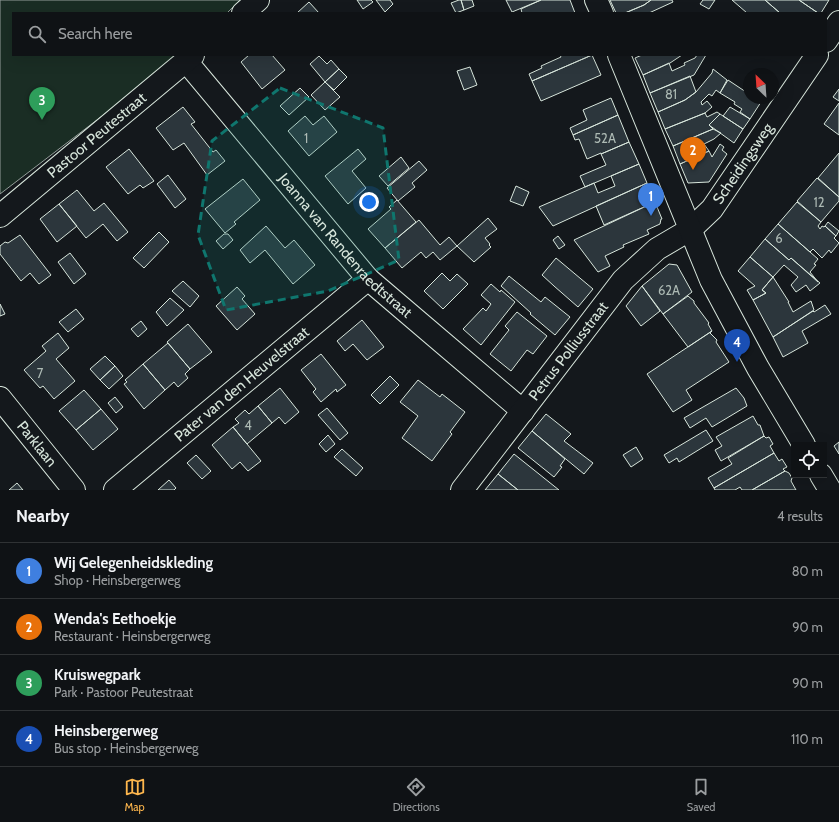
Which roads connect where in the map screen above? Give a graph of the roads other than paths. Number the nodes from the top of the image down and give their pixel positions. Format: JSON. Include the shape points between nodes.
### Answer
{"nodes":[{"id":1,"x":258,"y":0,"type":"edge"},
{"id":2,"x":596,"y":0,"type":"edge"},
{"id":3,"x":244,"y":12,"type":"edge"},
{"id":4,"x":602,"y":12,"type":"edge"},
{"id":5,"x":619,"y":56,"type":"edge"},
{"id":6,"x":816,"y":56,"type":"edge"},
{"id":7,"x":189,"y":58,"type":"edge"},
{"id":8,"x":0,"y":216,"type":"edge"},
{"id":9,"x":691,"y":229,"type":"junction"},
{"id":10,"x":368,"y":278,"type":"junction"},
{"id":11,"x":0,"y":398,"type":"edge"},
{"id":12,"x":523,"y":411,"type":"junction"},
{"id":13,"x":802,"y":442,"type":"edge"},
{"id":14,"x":823,"y":478,"type":"edge"},
{"id":15,"x":74,"y":490,"type":"edge"},
{"id":16,"x":115,"y":490,"type":"edge"},
{"id":17,"x":462,"y":490,"type":"edge"},
{"id":18,"x":830,"y":490,"type":"edge"}],
"edges":[{"from":1,"to":3,"type":"street"},
{"from":2,"to":4,"type":"street"},
{"from":5,"to":9,"type":"street"},
{"from":6,"to":9,"type":"street","name":"Scheidingsweg","via":[[712,209]]},
{"from":7,"to":8,"type":"street","name":"Pastoor Peutestraat"},
{"from":7,"to":10,"type":"street","name":"Joanna van Randenraedtstraat"},
{"from":9,"to":12,"type":"street","name":"Petrus Polliusstraat","via":[[658,249],[623,280]]},
{"from":9,"to":13,"type":"street","via":[[711,280],[758,368]]},
{"from":10,"to":12,"type":"street","name":"Joanna van Randenraedtstraat"},
{"from":10,"to":16,"type":"street","name":"Pater van den Heuvelstraat"},
{"from":11,"to":15,"type":"street","name":"Parklaan"},
{"from":12,"to":17,"type":"street","name":"Petrus Polliusstraat"},
{"from":14,"to":18,"type":"street"}]}
